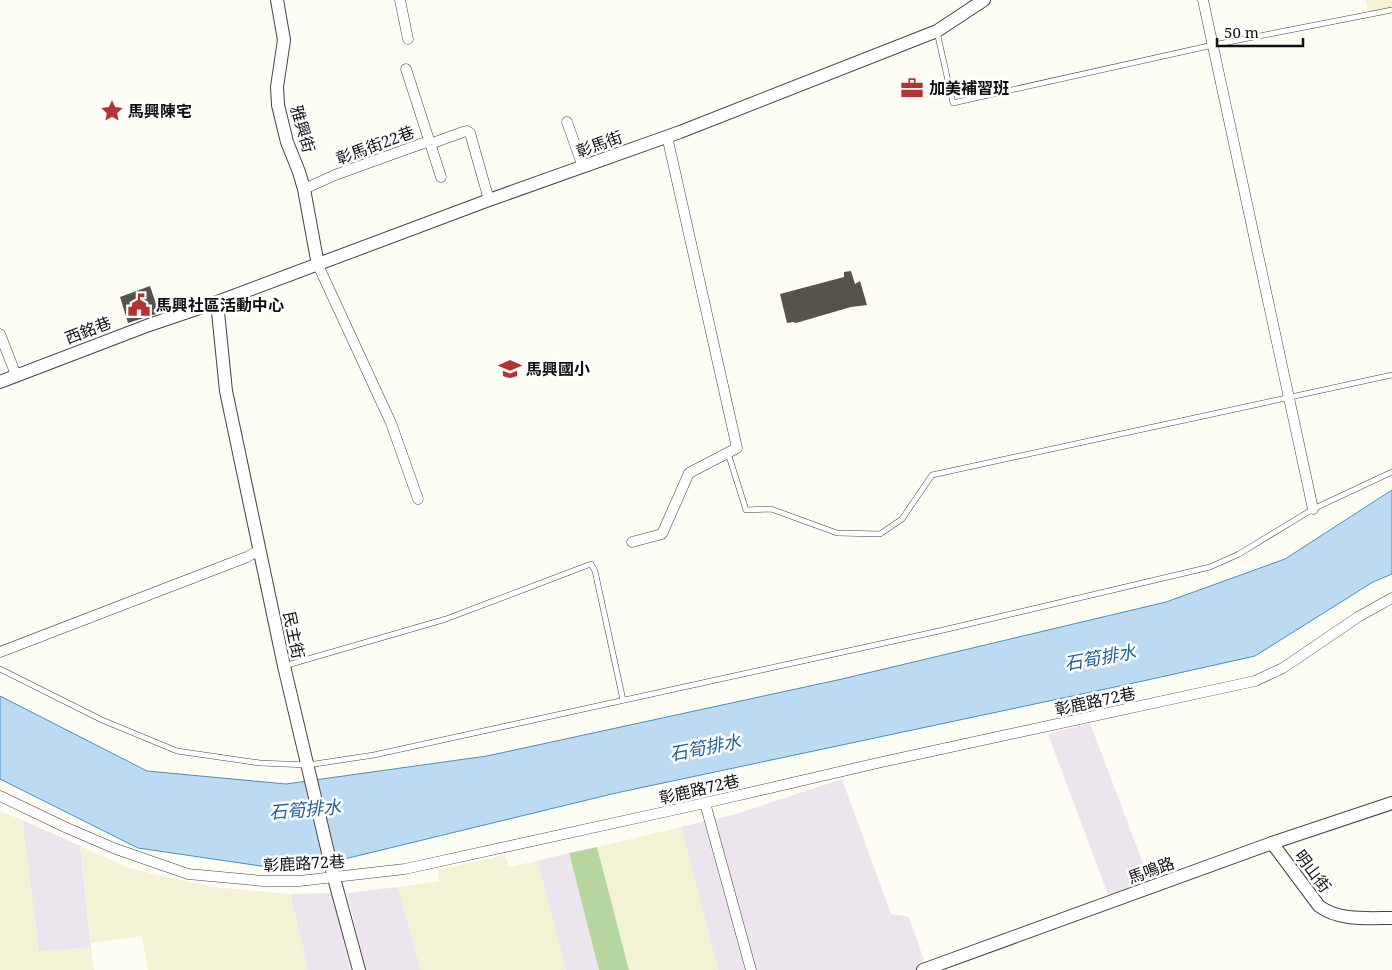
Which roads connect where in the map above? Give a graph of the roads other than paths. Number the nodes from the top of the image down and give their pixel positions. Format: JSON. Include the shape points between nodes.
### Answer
{"nodes":[{"id":1,"x":277,"y":0,"type":"edge"},
{"id":2,"x":400,"y":0,"type":"edge"},
{"id":3,"x":984,"y":0,"type":"edge"},
{"id":4,"x":1203,"y":0,"type":"edge"},
{"id":5,"x":1392,"y":10,"type":"edge"},
{"id":6,"x":937,"y":32,"type":"junction"},
{"id":7,"x":408,"y":39,"type":"dead end"},
{"id":8,"x":1213,"y":45,"type":"junction"},
{"id":9,"x":406,"y":69,"type":"dead end"},
{"id":10,"x":567,"y":122,"type":"dead end"},
{"id":11,"x":667,"y":136,"type":"junction"},
{"id":12,"x":430,"y":142,"type":"junction"},
{"id":13,"x":583,"y":166,"type":"junction"},
{"id":14,"x":441,"y":176,"type":"dead end"},
{"id":15,"x":304,"y":189,"type":"junction"},
{"id":16,"x":489,"y":200,"type":"junction"},
{"id":17,"x":318,"y":265,"type":"junction"},
{"id":18,"x":218,"y":302,"type":"junction"},
{"id":19,"x":0,"y":334,"type":"edge"},
{"id":20,"x":16,"y":375,"type":"junction"},
{"id":21,"x":1392,"y":376,"type":"edge"},
{"id":22,"x":0,"y":382,"type":"edge"},
{"id":23,"x":1290,"y":397,"type":"junction"},
{"id":24,"x":728,"y":453,"type":"junction"},
{"id":25,"x":1392,"y":472,"type":"edge"},
{"id":26,"x":418,"y":499,"type":"dead end"},
{"id":27,"x":1313,"y":509,"type":"junction"},
{"id":28,"x":632,"y":542,"type":"dead end"},
{"id":29,"x":260,"y":550,"type":"junction"},
{"id":30,"x":1392,"y":598,"type":"edge"},
{"id":31,"x":0,"y":652,"type":"edge"},
{"id":32,"x":284,"y":666,"type":"junction"},
{"id":33,"x":0,"y":669,"type":"edge"},
{"id":34,"x":623,"y":700,"type":"junction"},
{"id":35,"x":308,"y":765,"type":"junction"},
{"id":36,"x":0,"y":796,"type":"edge"},
{"id":37,"x":705,"y":803,"type":"junction"},
{"id":38,"x":1392,"y":803,"type":"edge"},
{"id":39,"x":1272,"y":843,"type":"junction"},
{"id":40,"x":334,"y":878,"type":"junction"},
{"id":41,"x":1392,"y":918,"type":"edge"},
{"id":42,"x":931,"y":969,"type":"edge"},
{"id":43,"x":359,"y":970,"type":"edge"},
{"id":44,"x":751,"y":970,"type":"edge"}],
"edges":[{"from":1,"to":15,"type":"street","name":"雅興街","via":[[284,40],[277,87],[278,106]]},
{"from":2,"to":7,"type":"street"},
{"from":3,"to":6,"type":"street","name":"彰馬街"},
{"from":4,"to":8,"type":"street"},
{"from":5,"to":8,"type":"lane"},
{"from":6,"to":8,"type":"lane","via":[[953,104]]},
{"from":6,"to":11,"type":"street","name":"彰馬街"},
{"from":8,"to":23,"type":"street"},
{"from":9,"to":12,"type":"street","name":"彰馬街22巷"},
{"from":10,"to":13,"type":"street"},
{"from":11,"to":13,"type":"street","name":"彰馬街"},
{"from":11,"to":24,"type":"street","via":[[737,448]]},
{"from":12,"to":14,"type":"street","name":"彰馬街22巷"},
{"from":12,"to":15,"type":"street","name":"彰馬街22巷"},
{"from":12,"to":16,"type":"street","name":"彰馬街22巷","via":[[467,131],[470,133]]},
{"from":13,"to":16,"type":"street","name":"彰馬街"},
{"from":15,"to":17,"type":"street","name":"雅興街"},
{"from":16,"to":17,"type":"street","name":"彰馬街"},
{"from":17,"to":18,"type":"street","name":"彰馬街"},
{"from":17,"to":26,"type":"street","via":[[391,423]]},
{"from":18,"to":20,"type":"street","name":"西銘巷"},
{"from":18,"to":29,"type":"street","name":"民主街","via":[[226,391]]},
{"from":19,"to":20,"type":"street"},
{"from":20,"to":22,"type":"street","name":"西銘巷"},
{"from":21,"to":23,"type":"lane"},
{"from":23,"to":24,"type":"lane","via":[[932,475],[902,519],[880,534],[837,533],[771,509],[746,510]]},
{"from":23,"to":27,"type":"street"},
{"from":24,"to":28,"type":"street","via":[[689,473],[662,534]]},
{"from":25,"to":27,"type":"lane"},
{"from":27,"to":34,"type":"lane","via":[[1239,554],[1210,567],[939,631]]},
{"from":29,"to":31,"type":"street"},
{"from":29,"to":32,"type":"street","name":"民主街"},
{"from":30,"to":37,"type":"street","name":"彰鹿路72巷","via":[[1283,668],[1255,681]]},
{"from":32,"to":34,"type":"lane","via":[[446,619],[591,564]]},
{"from":32,"to":35,"type":"street","name":"民主街"},
{"from":33,"to":35,"type":"lane","via":[[102,720],[177,751],[260,763]]},
{"from":34,"to":35,"type":"lane","via":[[374,755]]},
{"from":35,"to":40,"type":"street","name":"民主街"},
{"from":36,"to":40,"type":"street","name":"彰鹿路72巷","via":[[116,849],[188,874],[263,881]]},
{"from":37,"to":40,"type":"street","name":"彰鹿路72巷","via":[[405,869]]},
{"from":37,"to":44,"type":"street"},
{"from":38,"to":39,"type":"street","name":"馬鳴路"},
{"from":39,"to":41,"type":"street","name":"明山街","via":[[1319,906],[1327,912],[1349,917]]},
{"from":39,"to":42,"type":"street","name":"馬鳴路"},
{"from":40,"to":43,"type":"street","name":"民主街"}]}
